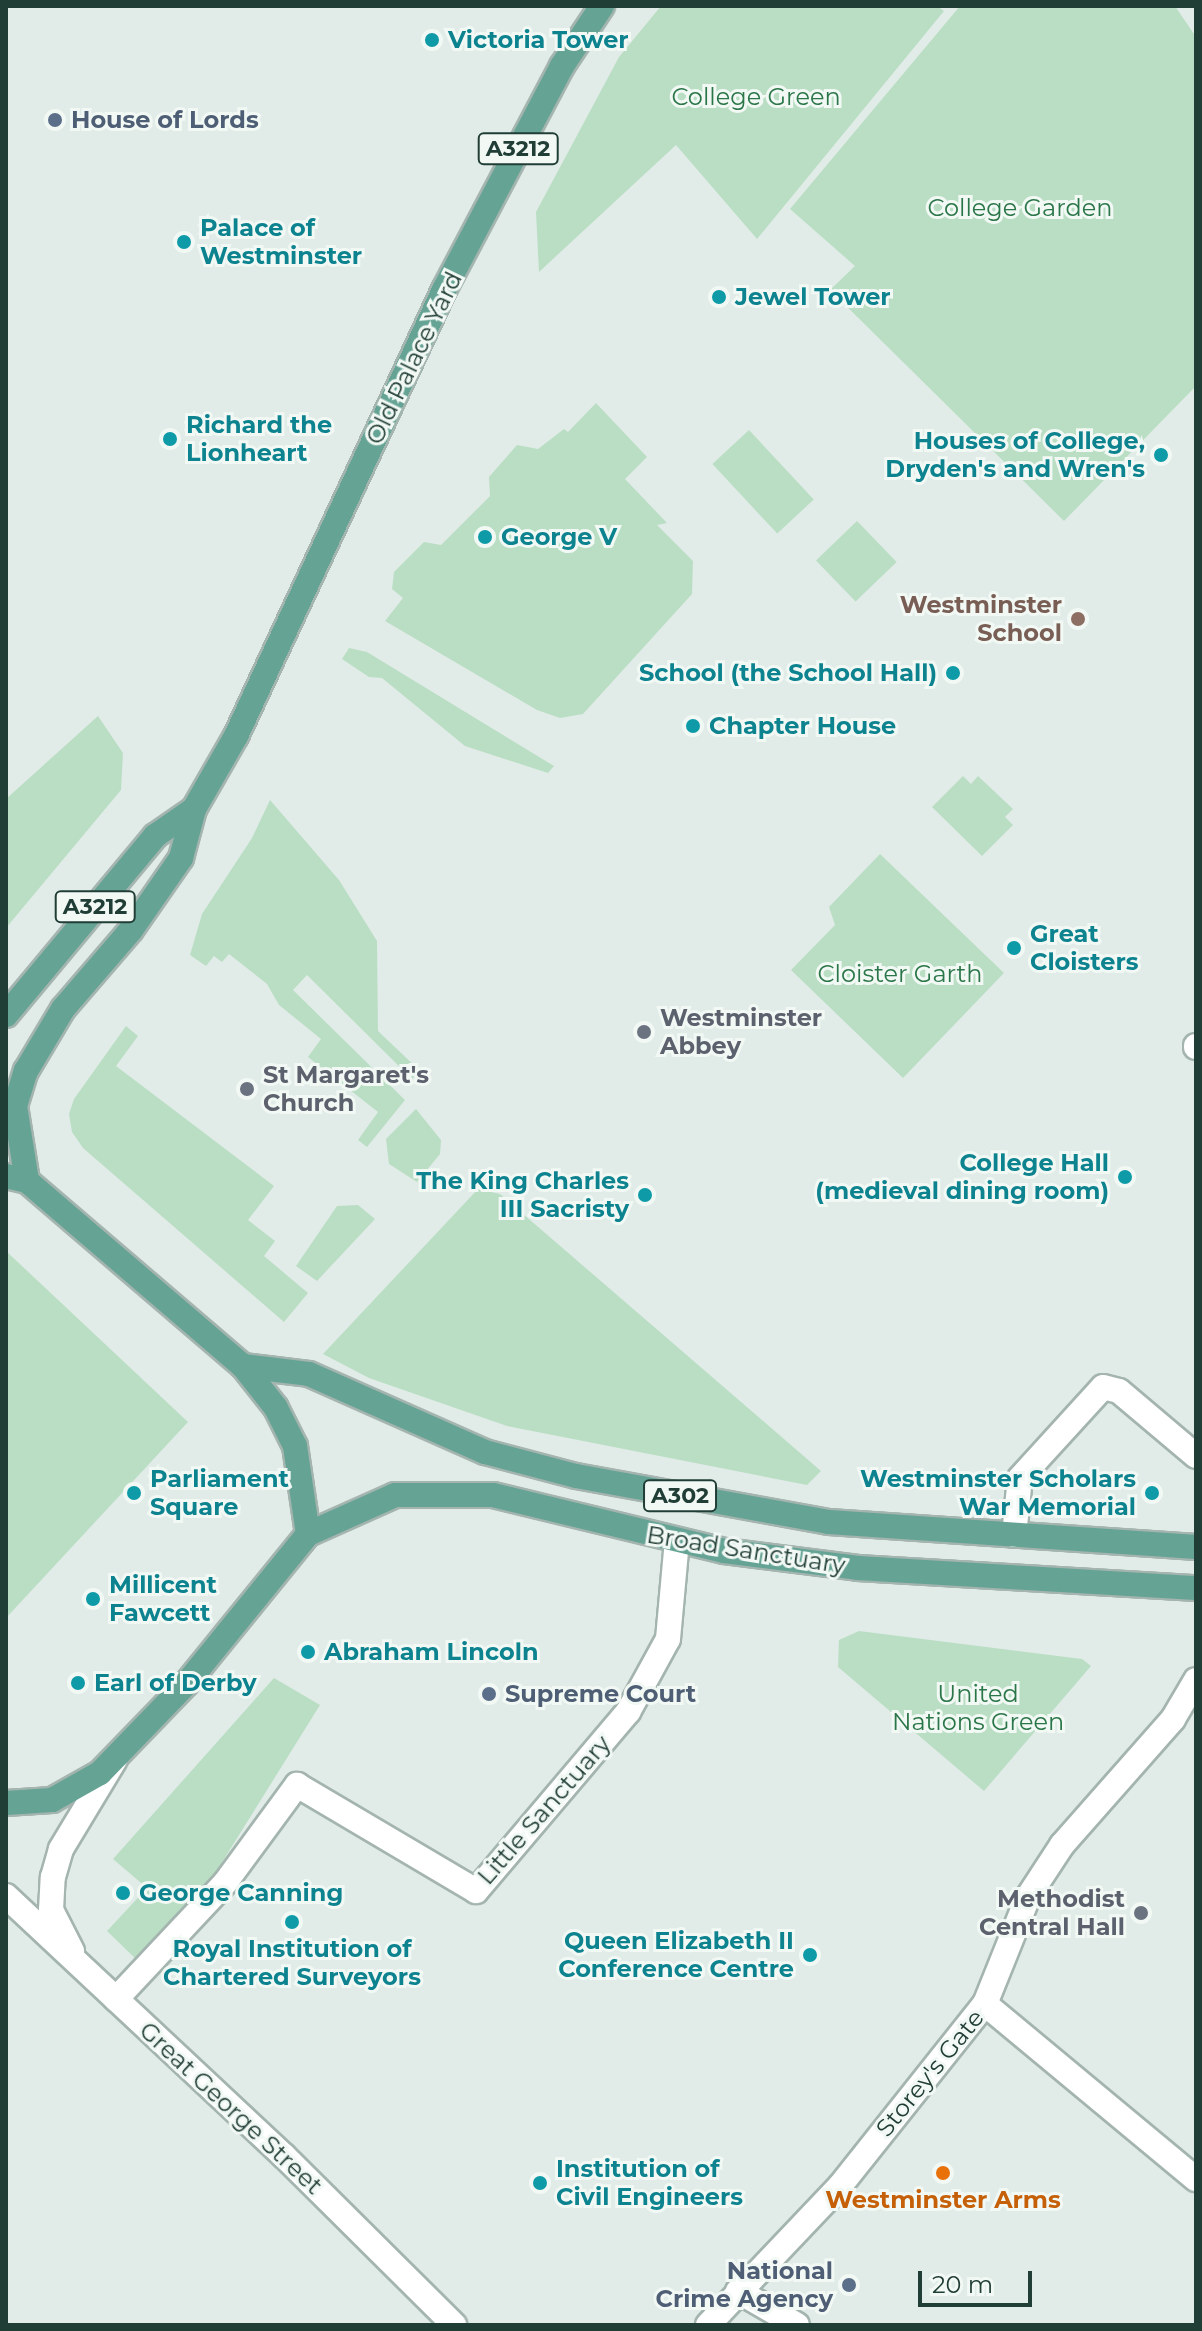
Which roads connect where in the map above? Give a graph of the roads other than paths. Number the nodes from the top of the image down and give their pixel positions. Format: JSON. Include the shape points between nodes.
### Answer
{"nodes":[{"id":1,"x":602,"y":6,"type":"edge"},
{"id":2,"x":194,"y":809,"type":"junction"},
{"id":3,"x":6,"y":1015,"type":"edge"},
{"id":4,"x":17,"y":1178,"type":"edge"},
{"id":5,"x":243,"y":1366,"type":"junction"},
{"id":6,"x":1195,"y":1455,"type":"edge"},
{"id":7,"x":308,"y":1534,"type":"junction"},
{"id":8,"x":1014,"y":1535,"type":"junction"},
{"id":9,"x":677,"y":1541,"type":"junction"},
{"id":10,"x":1196,"y":1547,"type":"edge"},
{"id":11,"x":1196,"y":1588,"type":"edge"},
{"id":12,"x":1196,"y":1680,"type":"edge"},
{"id":13,"x":118,"y":1755,"type":"junction"},
{"id":14,"x":6,"y":1803,"type":"edge"},
{"id":15,"x":6,"y":1896,"type":"edge"},
{"id":16,"x":83,"y":1966,"type":"junction"},
{"id":17,"x":116,"y":1999,"type":"junction"},
{"id":18,"x":985,"y":2004,"type":"junction"},
{"id":19,"x":1196,"y":2179,"type":"edge"},
{"id":20,"x":738,"y":2291,"type":"junction"},
{"id":21,"x":454,"y":2325,"type":"edge"},
{"id":22,"x":708,"y":2325,"type":"edge"},
{"id":23,"x":797,"y":2325,"type":"edge"}],
"edges":[{"from":1,"to":2,"type":"main road","name":"Old Palace Yard","number":"A3212","via":[[578,39],[445,288],[261,682]]},
{"from":2,"to":3,"type":"main road","number":"A3212","via":[[155,836]]},
{"from":2,"to":4,"type":"main road","number":"A3212","via":[[181,858],[131,930],[63,1009],[26,1071],[15,1106]]},
{"from":4,"to":5,"type":"main road"},
{"from":5,"to":7,"type":"main road","via":[[276,1408],[295,1446]]},
{"from":5,"to":8,"type":"main road","name":"Broad Sanctuary","number":"A302","via":[[309,1374],[485,1452],[576,1476],[829,1522]]},
{"from":6,"to":8,"type":"street","via":[[1119,1391],[1103,1387],[1020,1478]]},
{"from":7,"to":9,"type":"main road","name":"Broad Sanctuary","number":"A302","via":[[395,1495],[457,1494],[518,1500]]},
{"from":7,"to":13,"type":"main road","number":"A302","via":[[186,1684]]},
{"from":8,"to":10,"type":"main road","name":"Broad Sanctuary","number":"A302"},
{"from":9,"to":11,"type":"main road","name":"Broad Sanctuary","number":"A302","via":[[858,1568]]},
{"from":9,"to":17,"type":"street","name":"Little Sanctuary","via":[[668,1639],[628,1712],[476,1891],[297,1785],[225,1883]]},
{"from":12,"to":18,"type":"street","name":"Storey's Gate","via":[[1173,1719],[1053,1858],[1022,1907]]},
{"from":13,"to":14,"type":"main road","number":"A302","via":[[72,1792],[52,1800]]},
{"from":13,"to":16,"type":"street","via":[[61,1849],[53,1877],[56,1922]]},
{"from":15,"to":16,"type":"street","name":"Great George Street","via":[[49,1942]]},
{"from":16,"to":17,"type":"street","name":"Great George Street"},
{"from":17,"to":21,"type":"street","name":"Great George Street"},
{"from":18,"to":19,"type":"street"},
{"from":18,"to":20,"type":"street","name":"Storey's Gate","via":[[840,2186]]},
{"from":20,"to":22,"type":"street","name":"Storey's Gate"},
{"from":20,"to":23,"type":"street"}]}
